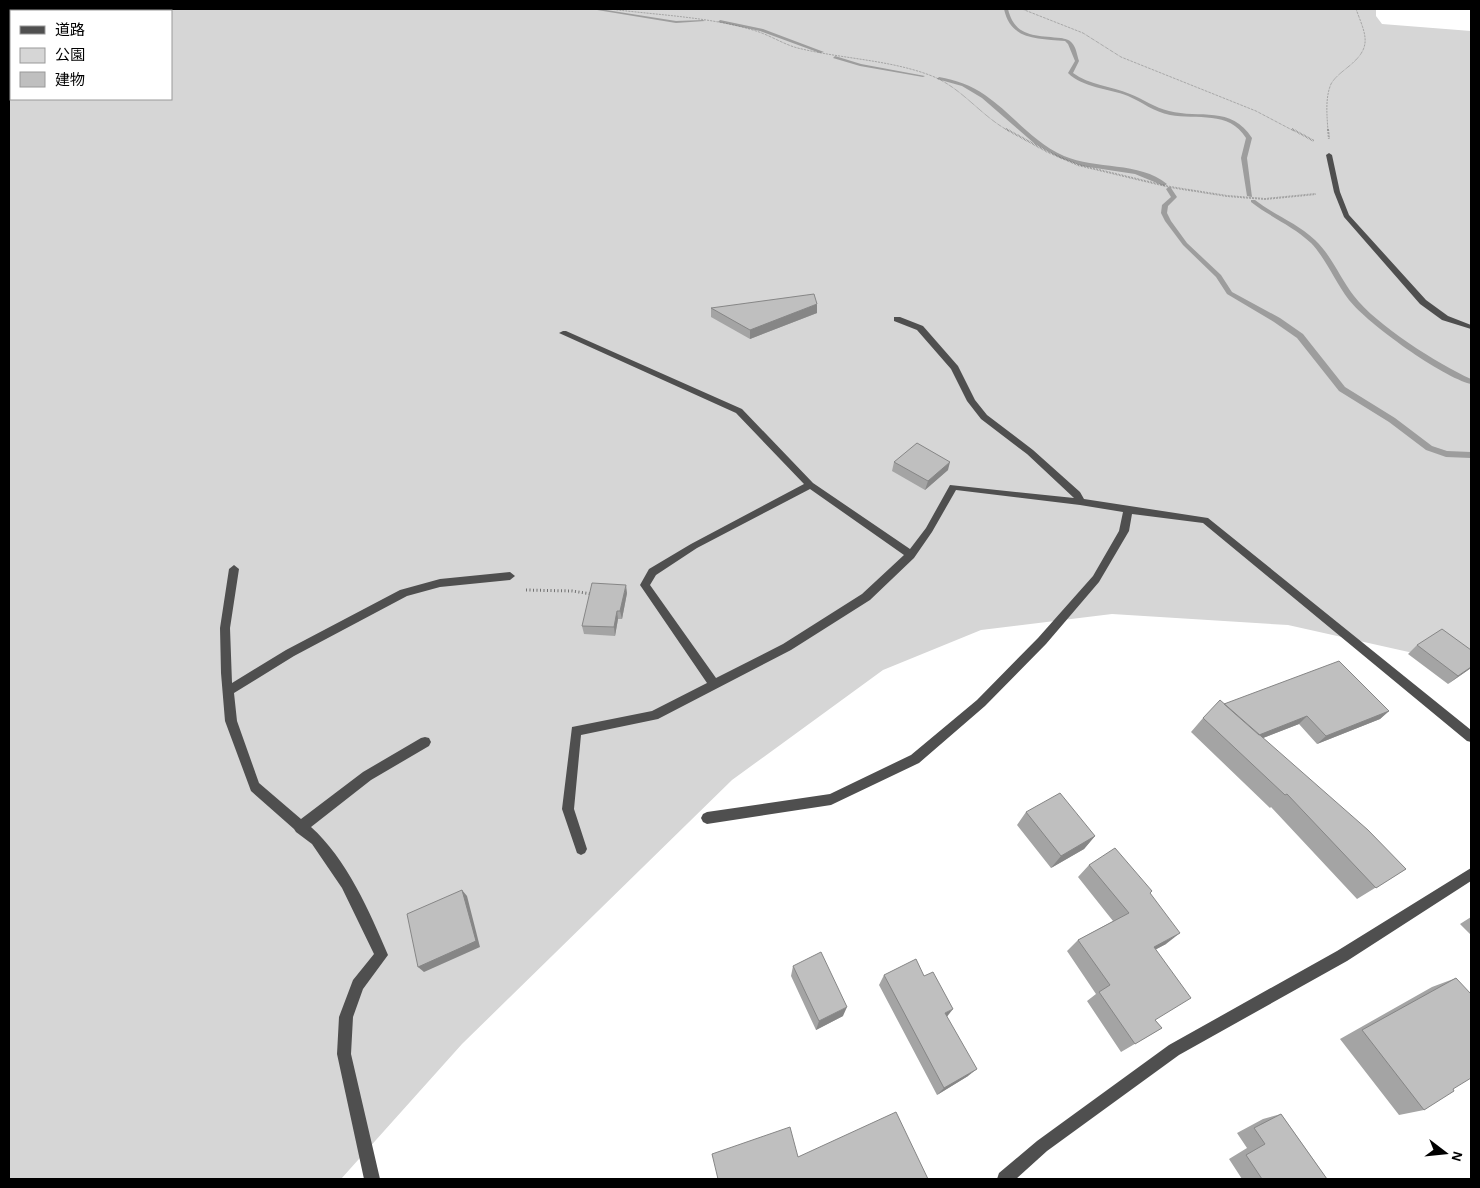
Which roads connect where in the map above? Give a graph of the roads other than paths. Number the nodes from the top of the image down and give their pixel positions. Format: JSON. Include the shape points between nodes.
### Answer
{"nodes":[{"id":1,"x":1329,"y":155,"type":"road end"},
{"id":2,"x":897,"y":319,"type":"dead end"},
{"id":3,"x":1471,"y":327,"type":"edge"},
{"id":4,"x":563,"y":333,"type":"dead end"},
{"id":5,"x":810,"y":485,"type":"junction"},
{"id":6,"x":1080,"y":502,"type":"junction"},
{"id":7,"x":1128,"y":510,"type":"junction"},
{"id":8,"x":911,"y":555,"type":"junction"},
{"id":9,"x":234,"y":569,"type":"dead end"},
{"id":10,"x":510,"y":576,"type":"dead end"},
{"id":11,"x":714,"y":684,"type":"junction"},
{"id":12,"x":228,"y":692,"type":"junction"},
{"id":13,"x":1471,"y":737,"type":"edge"},
{"id":14,"x":425,"y":742,"type":"dead end"},
{"id":15,"x":707,"y":818,"type":"dead end"},
{"id":16,"x":300,"y":828,"type":"junction"},
{"id":17,"x":581,"y":850,"type":"dead end"},
{"id":18,"x":1471,"y":874,"type":"edge"},
{"id":19,"x":372,"y":1179,"type":"edge"},
{"id":20,"x":1005,"y":1179,"type":"edge"}],
"edges":[{"from":1,"to":3,"type":"street","via":[[1346,216],[1422,302],[1445,318]]},
{"from":2,"to":6,"type":"street","via":[[920,328],[955,368],[971,401],[984,417],[1030,452],[1077,494]]},
{"from":4,"to":5,"type":"street","via":[[739,411]]},
{"from":5,"to":8,"type":"street"},
{"from":5,"to":11,"type":"street","via":[[694,546],[652,572],[645,585]]},
{"from":6,"to":7,"type":"street"},
{"from":6,"to":8,"type":"street","via":[[953,487]]},
{"from":7,"to":13,"type":"street","via":[[1205,520]]},
{"from":7,"to":15,"type":"street","via":[[1124,531],[1096,579],[1042,641],[981,702],[915,759],[831,799]]},
{"from":8,"to":11,"type":"street","via":[[866,597],[787,648]]},
{"from":9,"to":12,"type":"street","via":[[225,628]]},
{"from":10,"to":12,"type":"street","via":[[440,583],[404,593],[290,653]]},
{"from":11,"to":17,"type":"street","via":[[654,716],[576,731],[568,809]]},
{"from":12,"to":16,"type":"street","via":[[232,721],[255,788]]},
{"from":14,"to":16,"type":"street","via":[[367,776]]},
{"from":16,"to":19,"type":"street","via":[[316,840],[347,883],[381,955],[358,985],[346,1017],[344,1054]]},
{"from":18,"to":20,"type":"street","via":[[1342,956],[1174,1050],[1042,1146]]}]}
